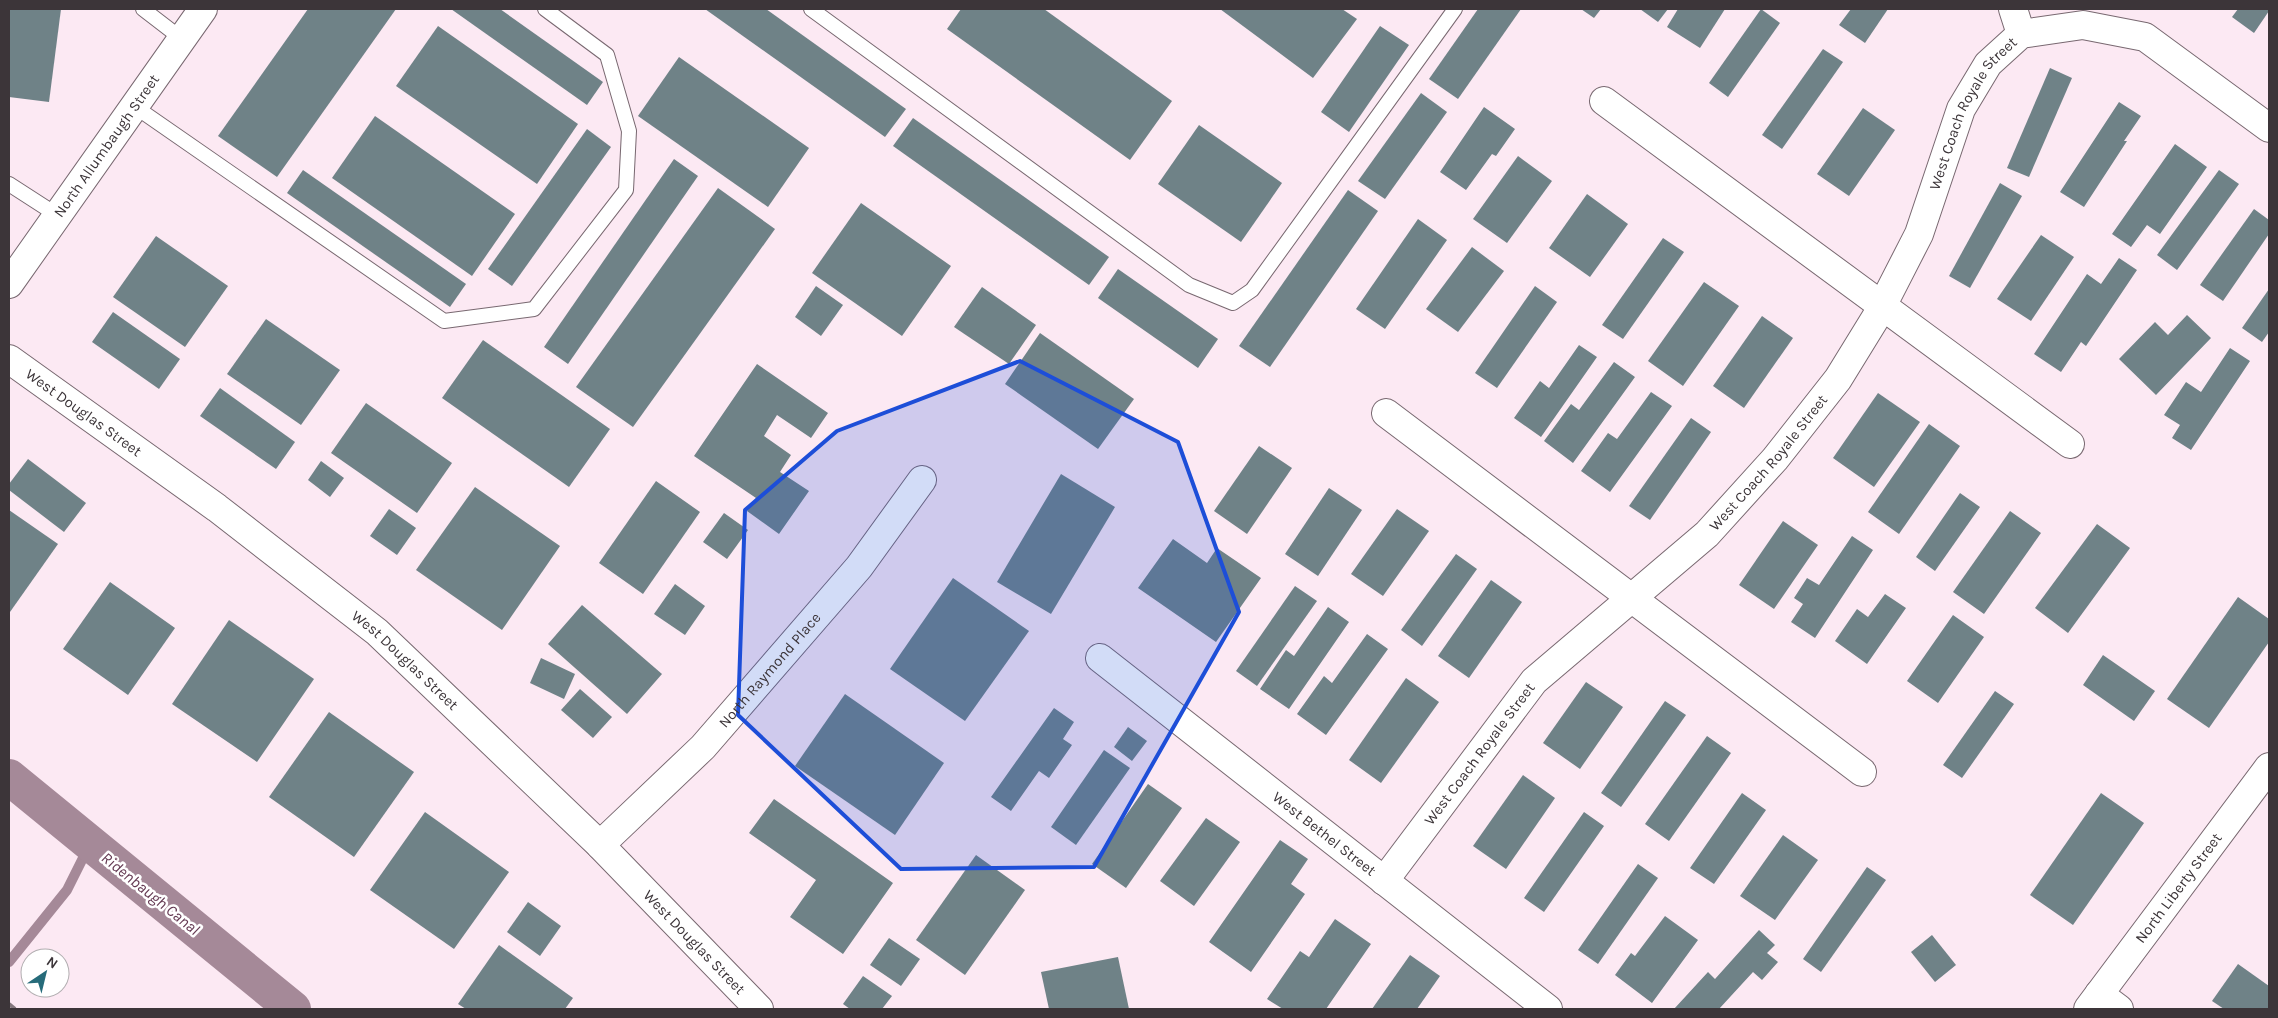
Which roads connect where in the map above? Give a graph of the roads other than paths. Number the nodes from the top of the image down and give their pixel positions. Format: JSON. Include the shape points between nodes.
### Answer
{"nodes":[{"id":1,"x":143,"y":9,"type":"edge"},
{"id":2,"x":203,"y":9,"type":"edge"},
{"id":3,"x":545,"y":9,"type":"edge"},
{"id":4,"x":811,"y":9,"type":"edge"},
{"id":5,"x":1455,"y":9,"type":"edge"},
{"id":6,"x":2017,"y":21,"type":"edge"},
{"id":7,"x":182,"y":39,"type":"junction"},
{"id":8,"x":1604,"y":101,"type":"dead end"},
{"id":9,"x":134,"y":106,"type":"junction"},
{"id":10,"x":2269,"y":128,"type":"edge"},
{"id":11,"x":9,"y":184,"type":"edge"},
{"id":12,"x":57,"y":215,"type":"junction"},
{"id":13,"x":9,"y":284,"type":"edge"},
{"id":14,"x":1882,"y":306,"type":"junction"},
{"id":15,"x":9,"y":359,"type":"edge"},
{"id":16,"x":1386,"y":413,"type":"dead end"},
{"id":17,"x":2070,"y":444,"type":"dead end"},
{"id":18,"x":922,"y":480,"type":"dead end"},
{"id":19,"x":1630,"y":598,"type":"junction"},
{"id":20,"x":1100,"y":658,"type":"dead end"},
{"id":21,"x":2269,"y":767,"type":"edge"},
{"id":22,"x":1862,"y":772,"type":"dead end"},
{"id":23,"x":600,"y":845,"type":"junction"},
{"id":24,"x":1384,"y":881,"type":"junction"},
{"id":25,"x":2102,"y":1004,"type":"edge"},
{"id":26,"x":759,"y":1009,"type":"edge"},
{"id":27,"x":1548,"y":1009,"type":"edge"}],
"edges":[{"from":1,"to":7,"type":"lane"},
{"from":2,"to":7,"type":"street","name":"North Allumbaugh Street"},
{"from":3,"to":9,"type":"lane","via":[[607,55],[630,131],[626,190],[534,309],[444,321]]},
{"from":4,"to":5,"type":"lane","via":[[1190,285],[1233,303],[1252,290]]},
{"from":6,"to":10,"type":"street","name":"West Coach Royale Street","via":[[2083,25],[2145,37]]},
{"from":6,"to":14,"type":"street","name":"West Coach Royale Street","via":[[1960,109],[1919,234]]},
{"from":7,"to":9,"type":"street","name":"North Allumbaugh Street"},
{"from":8,"to":14,"type":"street"},
{"from":9,"to":12,"type":"street","name":"North Allumbaugh Street"},
{"from":11,"to":12,"type":"lane"},
{"from":12,"to":13,"type":"street","name":"North Allumbaugh Street"},
{"from":14,"to":17,"type":"street"},
{"from":14,"to":19,"type":"street","name":"West Coach Royale Street","via":[[1838,379],[1775,459],[1707,534]]},
{"from":15,"to":23,"type":"street","name":"West Douglas Street","via":[[217,508],[377,632]]},
{"from":16,"to":19,"type":"street"},
{"from":18,"to":23,"type":"street","name":"North Raymond Place","via":[[859,567],[703,746]]},
{"from":19,"to":22,"type":"street"},
{"from":19,"to":24,"type":"street","name":"West Coach Royale Street","via":[[1534,681]]},
{"from":20,"to":24,"type":"street","name":"West Bethel Street"},
{"from":21,"to":25,"type":"street","name":"North Liberty Street"},
{"from":23,"to":26,"type":"street","name":"West Douglas Street"},
{"from":24,"to":27,"type":"street","name":"West Bethel Street"}]}
